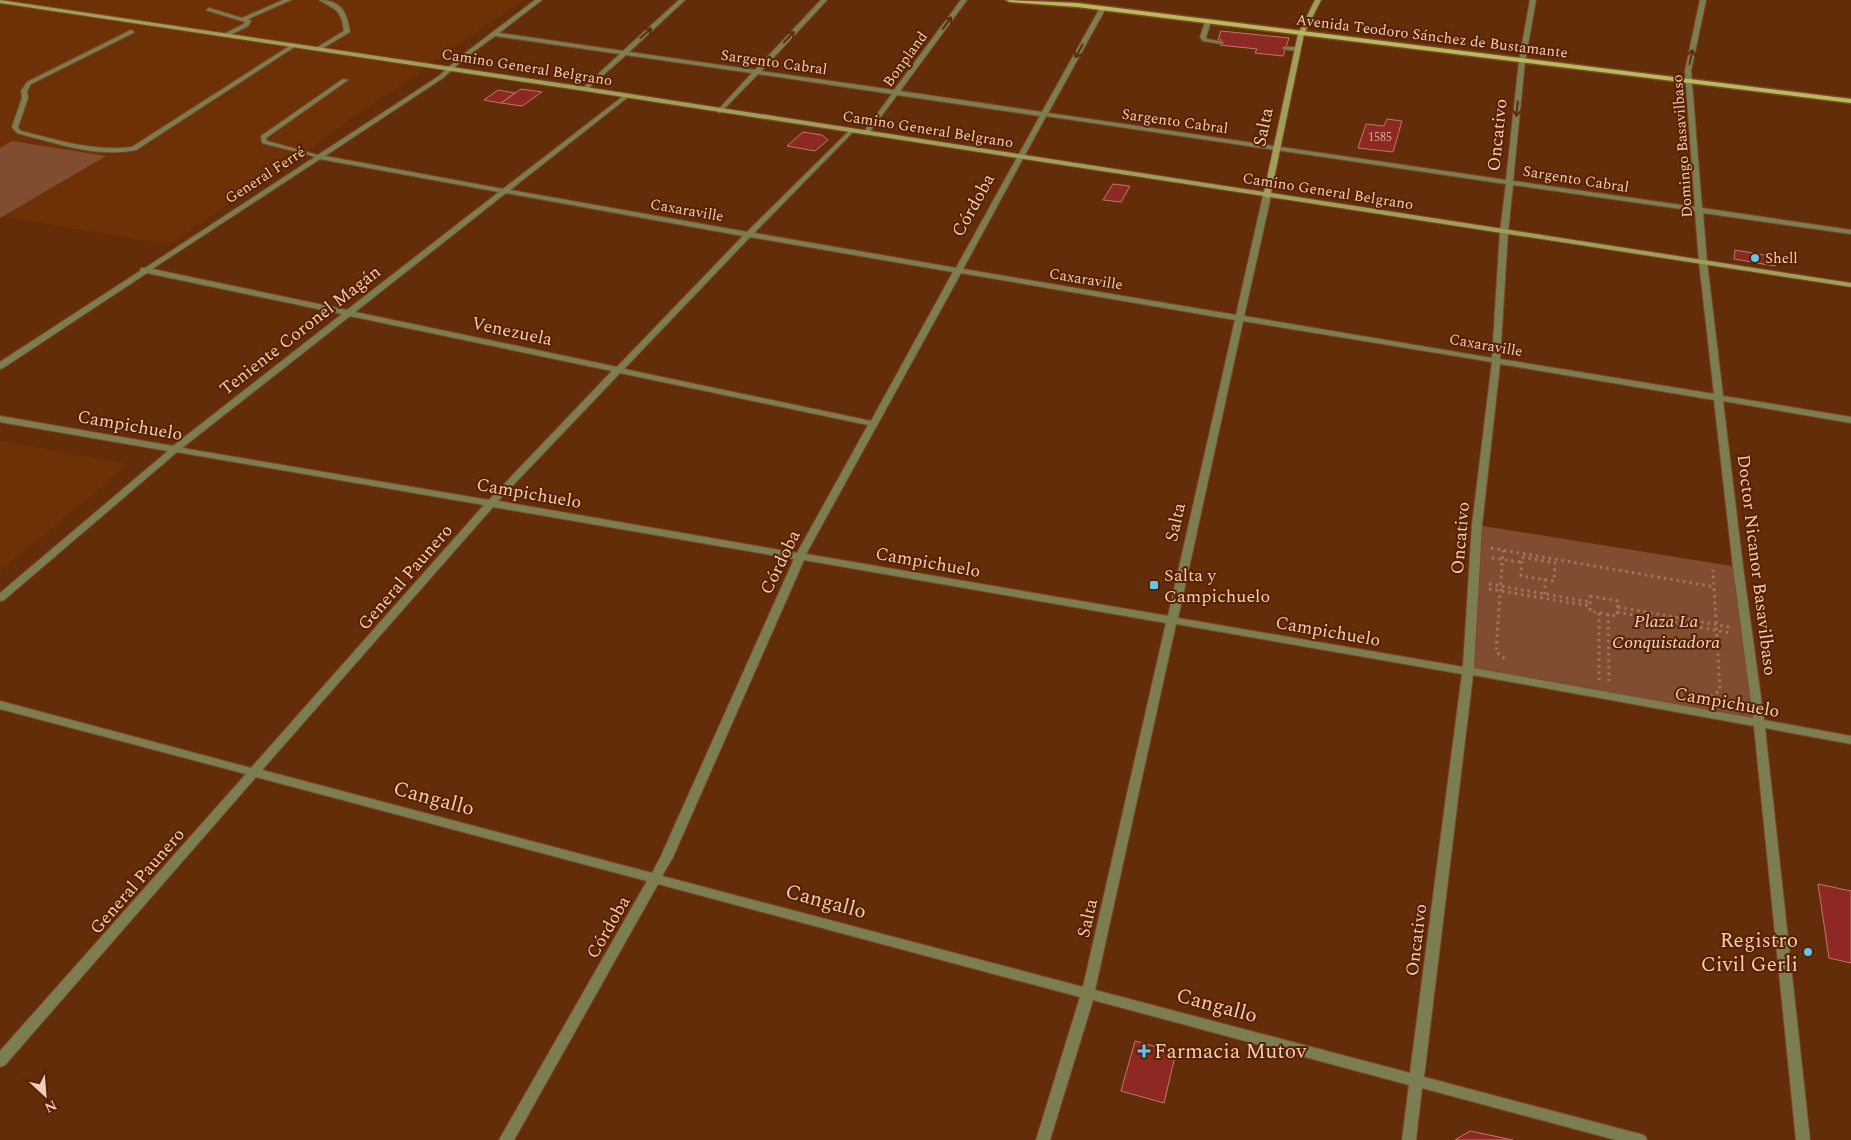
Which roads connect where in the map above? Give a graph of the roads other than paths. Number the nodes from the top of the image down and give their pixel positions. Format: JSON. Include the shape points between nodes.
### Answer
{"nodes":[{"id":1,"x":288,"y":0,"type":"edge"},
{"id":2,"x":322,"y":0,"type":"edge"},
{"id":3,"x":539,"y":0,"type":"edge"},
{"id":4,"x":682,"y":0,"type":"edge"},
{"id":5,"x":824,"y":0,"type":"edge"},
{"id":6,"x":964,"y":0,"type":"edge"},
{"id":7,"x":1010,"y":0,"type":"edge"},
{"id":8,"x":1017,"y":0,"type":"edge"},
{"id":9,"x":1318,"y":0,"type":"edge"},
{"id":10,"x":1533,"y":0,"type":"edge"},
{"id":11,"x":1703,"y":0,"type":"edge"},
{"id":12,"x":0,"y":1,"type":"edge"},
{"id":13,"x":1103,"y":8,"type":"junction"},
{"id":14,"x":210,"y":10,"type":"dead end"},
{"id":15,"x":244,"y":19,"type":"junction"},
{"id":16,"x":1208,"y":22,"type":"junction"},
{"id":17,"x":130,"y":32,"type":"dead end"},
{"id":18,"x":495,"y":34,"type":"junction"},
{"id":19,"x":1301,"y":34,"type":"junction"},
{"id":20,"x":226,"y":35,"type":"junction"},
{"id":21,"x":1221,"y":43,"type":"dead end"},
{"id":22,"x":293,"y":46,"type":"junction"},
{"id":23,"x":1285,"y":48,"type":"dead end"},
{"id":24,"x":318,"y":49,"type":"junction"},
{"id":25,"x":1298,"y":49,"type":"junction"},
{"id":26,"x":623,"y":53,"type":"junction"},
{"id":27,"x":1522,"y":61,"type":"junction"},
{"id":28,"x":449,"y":69,"type":"junction"},
{"id":29,"x":757,"y":72,"type":"junction"},
{"id":30,"x":345,"y":80,"type":"dead end"},
{"id":31,"x":1688,"y":81,"type":"junction"},
{"id":32,"x":584,"y":89,"type":"junction"},
{"id":33,"x":897,"y":92,"type":"junction"},
{"id":34,"x":626,"y":96,"type":"junction"},
{"id":35,"x":1851,"y":101,"type":"edge"},
{"id":36,"x":720,"y":111,"type":"junction"},
{"id":37,"x":1043,"y":114,"type":"junction"},
{"id":38,"x":852,"y":131,"type":"junction"},
{"id":39,"x":866,"y":133,"type":"junction"},
{"id":40,"x":1276,"y":148,"type":"junction"},
{"id":41,"x":319,"y":157,"type":"junction"},
{"id":42,"x":1020,"y":157,"type":"junction"},
{"id":43,"x":1510,"y":182,"type":"junction"},
{"id":44,"x":503,"y":192,"type":"junction"},
{"id":45,"x":1267,"y":196,"type":"junction"},
{"id":46,"x":1700,"y":210,"type":"junction"},
{"id":47,"x":1504,"y":232,"type":"junction"},
{"id":48,"x":1851,"y":232,"type":"edge"},
{"id":49,"x":748,"y":235,"type":"junction"},
{"id":50,"x":1703,"y":262,"type":"junction"},
{"id":51,"x":144,"y":270,"type":"junction"},
{"id":52,"x":956,"y":272,"type":"junction"},
{"id":53,"x":1851,"y":285,"type":"edge"},
{"id":54,"x":349,"y":312,"type":"junction"},
{"id":55,"x":1239,"y":317,"type":"junction"},
{"id":56,"x":1496,"y":360,"type":"junction"},
{"id":57,"x":0,"y":366,"type":"edge"},
{"id":58,"x":618,"y":370,"type":"junction"},
{"id":59,"x":1718,"y":398,"type":"junction"},
{"id":60,"x":0,"y":419,"type":"edge"},
{"id":61,"x":1851,"y":420,"type":"edge"},
{"id":62,"x":874,"y":424,"type":"junction"},
{"id":63,"x":175,"y":449,"type":"junction"},
{"id":64,"x":491,"y":503,"type":"junction"},
{"id":65,"x":800,"y":557,"type":"junction"},
{"id":66,"x":0,"y":598,"type":"edge"},
{"id":67,"x":1171,"y":620,"type":"junction"},
{"id":68,"x":1468,"y":671,"type":"junction"},
{"id":69,"x":0,"y":705,"type":"edge"},
{"id":70,"x":1759,"y":724,"type":"junction"},
{"id":71,"x":1851,"y":740,"type":"edge"},
{"id":72,"x":254,"y":773,"type":"junction"},
{"id":73,"x":656,"y":878,"type":"junction"},
{"id":74,"x":1088,"y":994,"type":"junction"},
{"id":75,"x":0,"y":1061,"type":"edge"},
{"id":76,"x":1416,"y":1080,"type":"junction"},
{"id":77,"x":506,"y":1140,"type":"edge"},
{"id":78,"x":1043,"y":1140,"type":"edge"},
{"id":79,"x":1409,"y":1140,"type":"edge"},
{"id":80,"x":1640,"y":1140,"type":"edge"},
{"id":81,"x":1803,"y":1140,"type":"edge"}],
"edges":[{"from":1,"to":15,"type":"street"},
{"from":2,"to":24,"type":"street","via":[[338,6],[347,32]]},
{"from":3,"to":18,"type":"street","name":"General Ferré"},
{"from":26,"to":4,"type":"street","one_way":true},
{"from":29,"to":5,"type":"street","one_way":true},
{"from":33,"to":6,"type":"street","name":"Bonpland","one_way":true},
{"from":7,"to":8,"type":"main road","name":"Avenida Teodoro Sánchez de Bustamante"},
{"from":8,"to":13,"type":"main road","name":"Avenida Teodoro Sánchez de Bustamante"},
{"from":9,"to":19,"type":"street","name":"Salta"},
{"from":10,"to":27,"type":"street","name":"Oncativo"},
{"from":31,"to":11,"type":"street","name":"Domingo Basavilbaso","one_way":true},
{"from":12,"to":20,"type":"street","name":"Camino General Belgrano"},
{"from":13,"to":16,"type":"main road","name":"Avenida Teodoro Sánchez de Bustamante"},
{"from":13,"to":37,"type":"street","name":"Córdoba","one_way":true},
{"from":14,"to":15,"type":"street"},
{"from":15,"to":20,"type":"street","via":[[248,21],[246,25]]},
{"from":16,"to":19,"type":"main road","name":"Avenida Teodoro Sánchez de Bustamante"},
{"from":16,"to":21,"type":"street","via":[[1203,37]]},
{"from":17,"to":22,"type":"street","via":[[29,83],[15,127],[19,132],[99,151],[134,149]]},
{"from":18,"to":26,"type":"street","name":"Sargento Cabral"},
{"from":18,"to":28,"type":"street","name":"General Ferré"},
{"from":19,"to":25,"type":"street","name":"Salta"},
{"from":19,"to":27,"type":"main road","name":"Avenida Teodoro Sánchez de Bustamante"},
{"from":20,"to":22,"type":"street","name":"Camino General Belgrano"},
{"from":22,"to":24,"type":"street","name":"Camino General Belgrano"},
{"from":23,"to":25,"type":"street"},
{"from":24,"to":28,"type":"street","name":"Camino General Belgrano"},
{"from":25,"to":40,"type":"street","name":"Salta"},
{"from":26,"to":29,"type":"street","name":"Sargento Cabral"},
{"from":26,"to":32,"type":"street"},
{"from":27,"to":31,"type":"main road","name":"Avenida Teodoro Sánchez de Bustamante"},
{"from":27,"to":43,"type":"street","name":"Oncativo","one_way":true},
{"from":28,"to":32,"type":"street","name":"Camino General Belgrano"},
{"from":28,"to":41,"type":"street","name":"General Ferré"},
{"from":29,"to":33,"type":"street","name":"Sargento Cabral"},
{"from":29,"to":36,"type":"street"},
{"from":30,"to":41,"type":"street","name":"Caxaraville","via":[[263,137],[264,142],[277,147]]},
{"from":31,"to":35,"type":"main road","name":"Avenida Teodoro Sánchez de Bustamante"},
{"from":31,"to":46,"type":"street","name":"Domingo Basavilbaso"},
{"from":32,"to":34,"type":"street","name":"Camino General Belgrano"},
{"from":33,"to":37,"type":"street","name":"Sargento Cabral"},
{"from":33,"to":39,"type":"street","name":"Bonpland"},
{"from":34,"to":36,"type":"street","name":"Camino General Belgrano"},
{"from":34,"to":44,"type":"street","name":"Teniente Coronel Magán"},
{"from":36,"to":38,"type":"street","name":"Camino General Belgrano"},
{"from":37,"to":40,"type":"street","name":"Sargento Cabral"},
{"from":37,"to":42,"type":"street","name":"Córdoba"},
{"from":38,"to":39,"type":"street","name":"Camino General Belgrano"},
{"from":38,"to":49,"type":"street","name":"General Paunero"},
{"from":39,"to":42,"type":"street","name":"Camino General Belgrano"},
{"from":40,"to":43,"type":"street","name":"Sargento Cabral"},
{"from":40,"to":45,"type":"street","name":"Salta"},
{"from":41,"to":44,"type":"street","name":"Caxaraville"},
{"from":41,"to":51,"type":"street","name":"General Ferré"},
{"from":42,"to":45,"type":"street","name":"Camino General Belgrano"},
{"from":42,"to":52,"type":"street","name":"Córdoba"},
{"from":43,"to":46,"type":"street","name":"Sargento Cabral"},
{"from":43,"to":47,"type":"street","name":"Oncativo"},
{"from":44,"to":49,"type":"street","name":"Caxaraville"},
{"from":44,"to":54,"type":"street","name":"Teniente Coronel Magán"},
{"from":45,"to":47,"type":"street","name":"Camino General Belgrano"},
{"from":45,"to":55,"type":"street","name":"Salta"},
{"from":46,"to":48,"type":"street","name":"Sargento Cabral"},
{"from":46,"to":50,"type":"street","name":"Domingo Basavilbaso"},
{"from":47,"to":50,"type":"street","name":"Camino General Belgrano"},
{"from":47,"to":56,"type":"street","name":"Oncativo"},
{"from":49,"to":52,"type":"street","name":"Caxaraville"},
{"from":49,"to":58,"type":"street","name":"General Paunero"},
{"from":50,"to":53,"type":"street","name":"Camino General Belgrano"},
{"from":50,"to":59,"type":"street","name":"Doctor Nicanor Basavilbaso"},
{"from":51,"to":54,"type":"street","name":"Venezuela"},
{"from":51,"to":57,"type":"street","name":"General Ferré"},
{"from":52,"to":55,"type":"street","name":"Caxaraville"},
{"from":52,"to":62,"type":"street","name":"Córdoba"},
{"from":54,"to":58,"type":"street","name":"Venezuela"},
{"from":54,"to":63,"type":"street","name":"Teniente Coronel Magán"},
{"from":55,"to":56,"type":"street","name":"Caxaraville"},
{"from":55,"to":67,"type":"street","name":"Salta"},
{"from":56,"to":59,"type":"street","name":"Caxaraville"},
{"from":56,"to":68,"type":"street","name":"Oncativo","via":[[1473,583]]},
{"from":58,"to":62,"type":"street","name":"Venezuela"},
{"from":58,"to":64,"type":"street","name":"General Paunero"},
{"from":59,"to":61,"type":"street","name":"Caxaraville"},
{"from":59,"to":70,"type":"street","name":"Doctor Nicanor Basavilbaso"},
{"from":60,"to":63,"type":"street","name":"Campichuelo"},
{"from":62,"to":65,"type":"street","name":"Córdoba"},
{"from":63,"to":64,"type":"street","name":"Campichuelo"},
{"from":63,"to":66,"type":"street","name":"Teniente Coronel Magán"},
{"from":64,"to":65,"type":"street","name":"Campichuelo"},
{"from":64,"to":72,"type":"street","name":"General Paunero"},
{"from":65,"to":67,"type":"street","name":"Campichuelo"},
{"from":65,"to":73,"type":"street","name":"Córdoba"},
{"from":67,"to":68,"type":"street","name":"Campichuelo"},
{"from":67,"to":74,"type":"street","name":"Salta"},
{"from":68,"to":70,"type":"street","name":"Campichuelo"},
{"from":68,"to":76,"type":"street","name":"Oncativo"},
{"from":69,"to":72,"type":"street","name":"Cangallo"},
{"from":70,"to":71,"type":"street","name":"Campichuelo"},
{"from":70,"to":81,"type":"street","name":"Doctor Nicanor Basavilbaso"},
{"from":72,"to":73,"type":"street","name":"Cangallo"},
{"from":72,"to":75,"type":"street","name":"General Paunero"},
{"from":73,"to":74,"type":"street","name":"Cangallo"},
{"from":73,"to":77,"type":"street","name":"Córdoba"},
{"from":74,"to":76,"type":"street","name":"Cangallo"},
{"from":74,"to":78,"type":"street","name":"Salta"},
{"from":76,"to":79,"type":"street","name":"Oncativo"},
{"from":76,"to":80,"type":"street","name":"Cangallo"}]}
